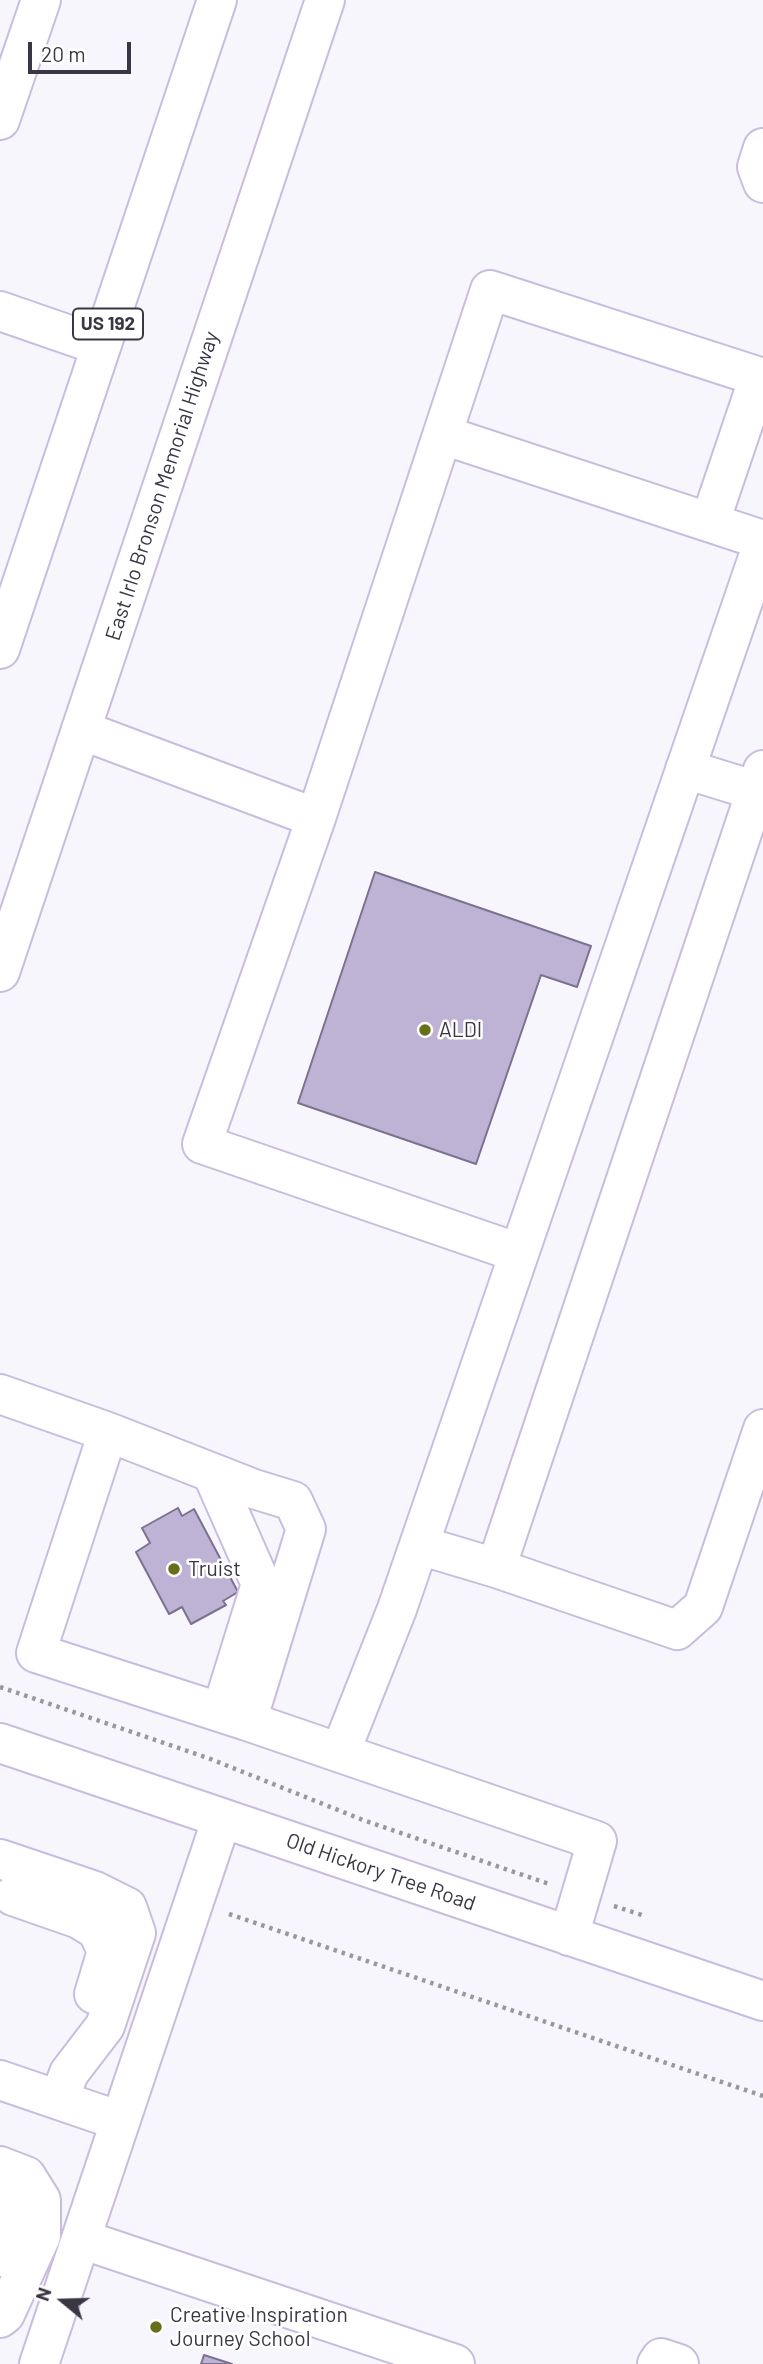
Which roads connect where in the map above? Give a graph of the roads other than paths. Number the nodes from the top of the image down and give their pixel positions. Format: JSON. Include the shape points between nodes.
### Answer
{"nodes":[{"id":1,"x":41,"y":0,"type":"edge"},
{"id":2,"x":217,"y":0,"type":"edge"},
{"id":3,"x":325,"y":0,"type":"edge"},
{"id":4,"x":0,"y":120,"type":"edge"},
{"id":5,"x":763,"y":148,"type":"edge"},
{"id":6,"x":763,"y":183,"type":"edge"},
{"id":7,"x":0,"y":311,"type":"edge"},
{"id":8,"x":101,"y":346,"type":"junction"},
{"id":9,"x":761,"y":377,"type":"edge"},
{"id":10,"x":443,"y":435,"type":"junction"},
{"id":11,"x":709,"y":522,"type":"junction"},
{"id":12,"x":763,"y":541,"type":"edge"},
{"id":13,"x":0,"y":649,"type":"edge"},
{"id":14,"x":81,"y":730,"type":"junction"},
{"id":15,"x":685,"y":769,"type":"junction"},
{"id":16,"x":761,"y":785,"type":"edge"},
{"id":17,"x":316,"y":818,"type":"junction"},
{"id":18,"x":0,"y":972,"type":"edge"},
{"id":19,"x":519,"y":1253,"type":"junction"},
{"id":20,"x":0,"y":1394,"type":"edge"},
{"id":21,"x":763,"y":1429,"type":"edge"},
{"id":22,"x":108,"y":1432,"type":"junction"},
{"id":23,"x":212,"y":1473,"type":"junction"},
{"id":24,"x":419,"y":1545,"type":"junction"},
{"id":25,"x":496,"y":1568,"type":"junction"},
{"id":26,"x":234,"y":1716,"type":"junction"},
{"id":27,"x":0,"y":1743,"type":"edge"},
{"id":28,"x":340,"y":1753,"type":"junction"},
{"id":29,"x":222,"y":1818,"type":"junction"},
{"id":30,"x":0,"y":1859,"type":"edge"},
{"id":31,"x":13,"y":1895,"type":"dead end"},
{"id":32,"x":569,"y":1936,"type":"junction"},
{"id":33,"x":763,"y":2001,"type":"edge"},
{"id":34,"x":0,"y":2080,"type":"edge"},
{"id":35,"x":64,"y":2086,"type":"junction"},
{"id":36,"x":120,"y":2121,"type":"junction"},
{"id":37,"x":0,"y":2166,"type":"edge"},
{"id":38,"x":0,"y":2180,"type":"edge"},
{"id":39,"x":81,"y":2239,"type":"junction"},
{"id":40,"x":0,"y":2258,"type":"edge"},
{"id":41,"x":0,"y":2318,"type":"edge"},
{"id":42,"x":39,"y":2364,"type":"edge"},
{"id":43,"x":456,"y":2364,"type":"edge"},
{"id":44,"x":657,"y":2364,"type":"edge"},
{"id":45,"x":679,"y":2364,"type":"edge"}],
"edges":[{"from":1,"to":4,"type":"main road"},
{"from":2,"to":8,"type":"main road","number":"US 192"},
{"from":3,"to":14,"type":"main road","name":"East Irlo Bronson Memorial Highway"},
{"from":5,"to":6,"type":"main road","via":[[757,167]]},
{"from":7,"to":8,"type":"main road"},
{"from":8,"to":13,"type":"main road","number":"US 192"},
{"from":9,"to":10,"type":"main road","via":[[490,290]]},
{"from":9,"to":11,"type":"main road"},
{"from":10,"to":11,"type":"main road"},
{"from":10,"to":17,"type":"main road"},
{"from":11,"to":12,"type":"main road"},
{"from":12,"to":15,"type":"main road"},
{"from":14,"to":17,"type":"main road"},
{"from":14,"to":18,"type":"main road","name":"East Irlo Bronson Memorial Highway"},
{"from":15,"to":16,"type":"main road"},
{"from":15,"to":19,"type":"main road"},
{"from":16,"to":25,"type":"main road"},
{"from":17,"to":19,"type":"main road","via":[[202,1144]]},
{"from":19,"to":24,"type":"main road"},
{"from":20,"to":22,"type":"main road"},
{"from":21,"to":25,"type":"main road","via":[[703,1607],[677,1630]]},
{"from":22,"to":23,"type":"main road"},
{"from":22,"to":26,"type":"main road","via":[[36,1653]]},
{"from":23,"to":26,"type":"main road","via":[[261,1584]]},
{"from":23,"to":26,"type":"main road","via":[[293,1501],[306,1529]]},
{"from":24,"to":25,"type":"main road"},
{"from":24,"to":28,"type":"main road"},
{"from":26,"to":28,"type":"main road"},
{"from":27,"to":29,"type":"main road","name":"Old Hickory Tree Road"},
{"from":28,"to":32,"type":"main road","via":[[597,1841]]},
{"from":29,"to":32,"type":"main road","name":"Old Hickory Tree Road"},
{"from":29,"to":36,"type":"main road"},
{"from":30,"to":35,"type":"main road","via":[[95,1891],[127,1907],[136,1933],[105,2026]]},
{"from":31,"to":35,"type":"main road","via":[[79,1919],[97,1930],[107,1951]]},
{"from":32,"to":33,"type":"main road","name":"Old Hickory Tree Road"},
{"from":34,"to":35,"type":"main road"},
{"from":35,"to":36,"type":"main road"},
{"from":36,"to":39,"type":"main road"},
{"from":37,"to":41,"type":"main road","via":[[26,2176],[41,2200],[41,2236]]},
{"from":38,"to":40,"type":"main road","via":[[14,2196]]},
{"from":39,"to":42,"type":"main road"},
{"from":39,"to":43,"type":"main road"},
{"from":44,"to":45,"type":"main road","via":[[661,2358]]}]}
